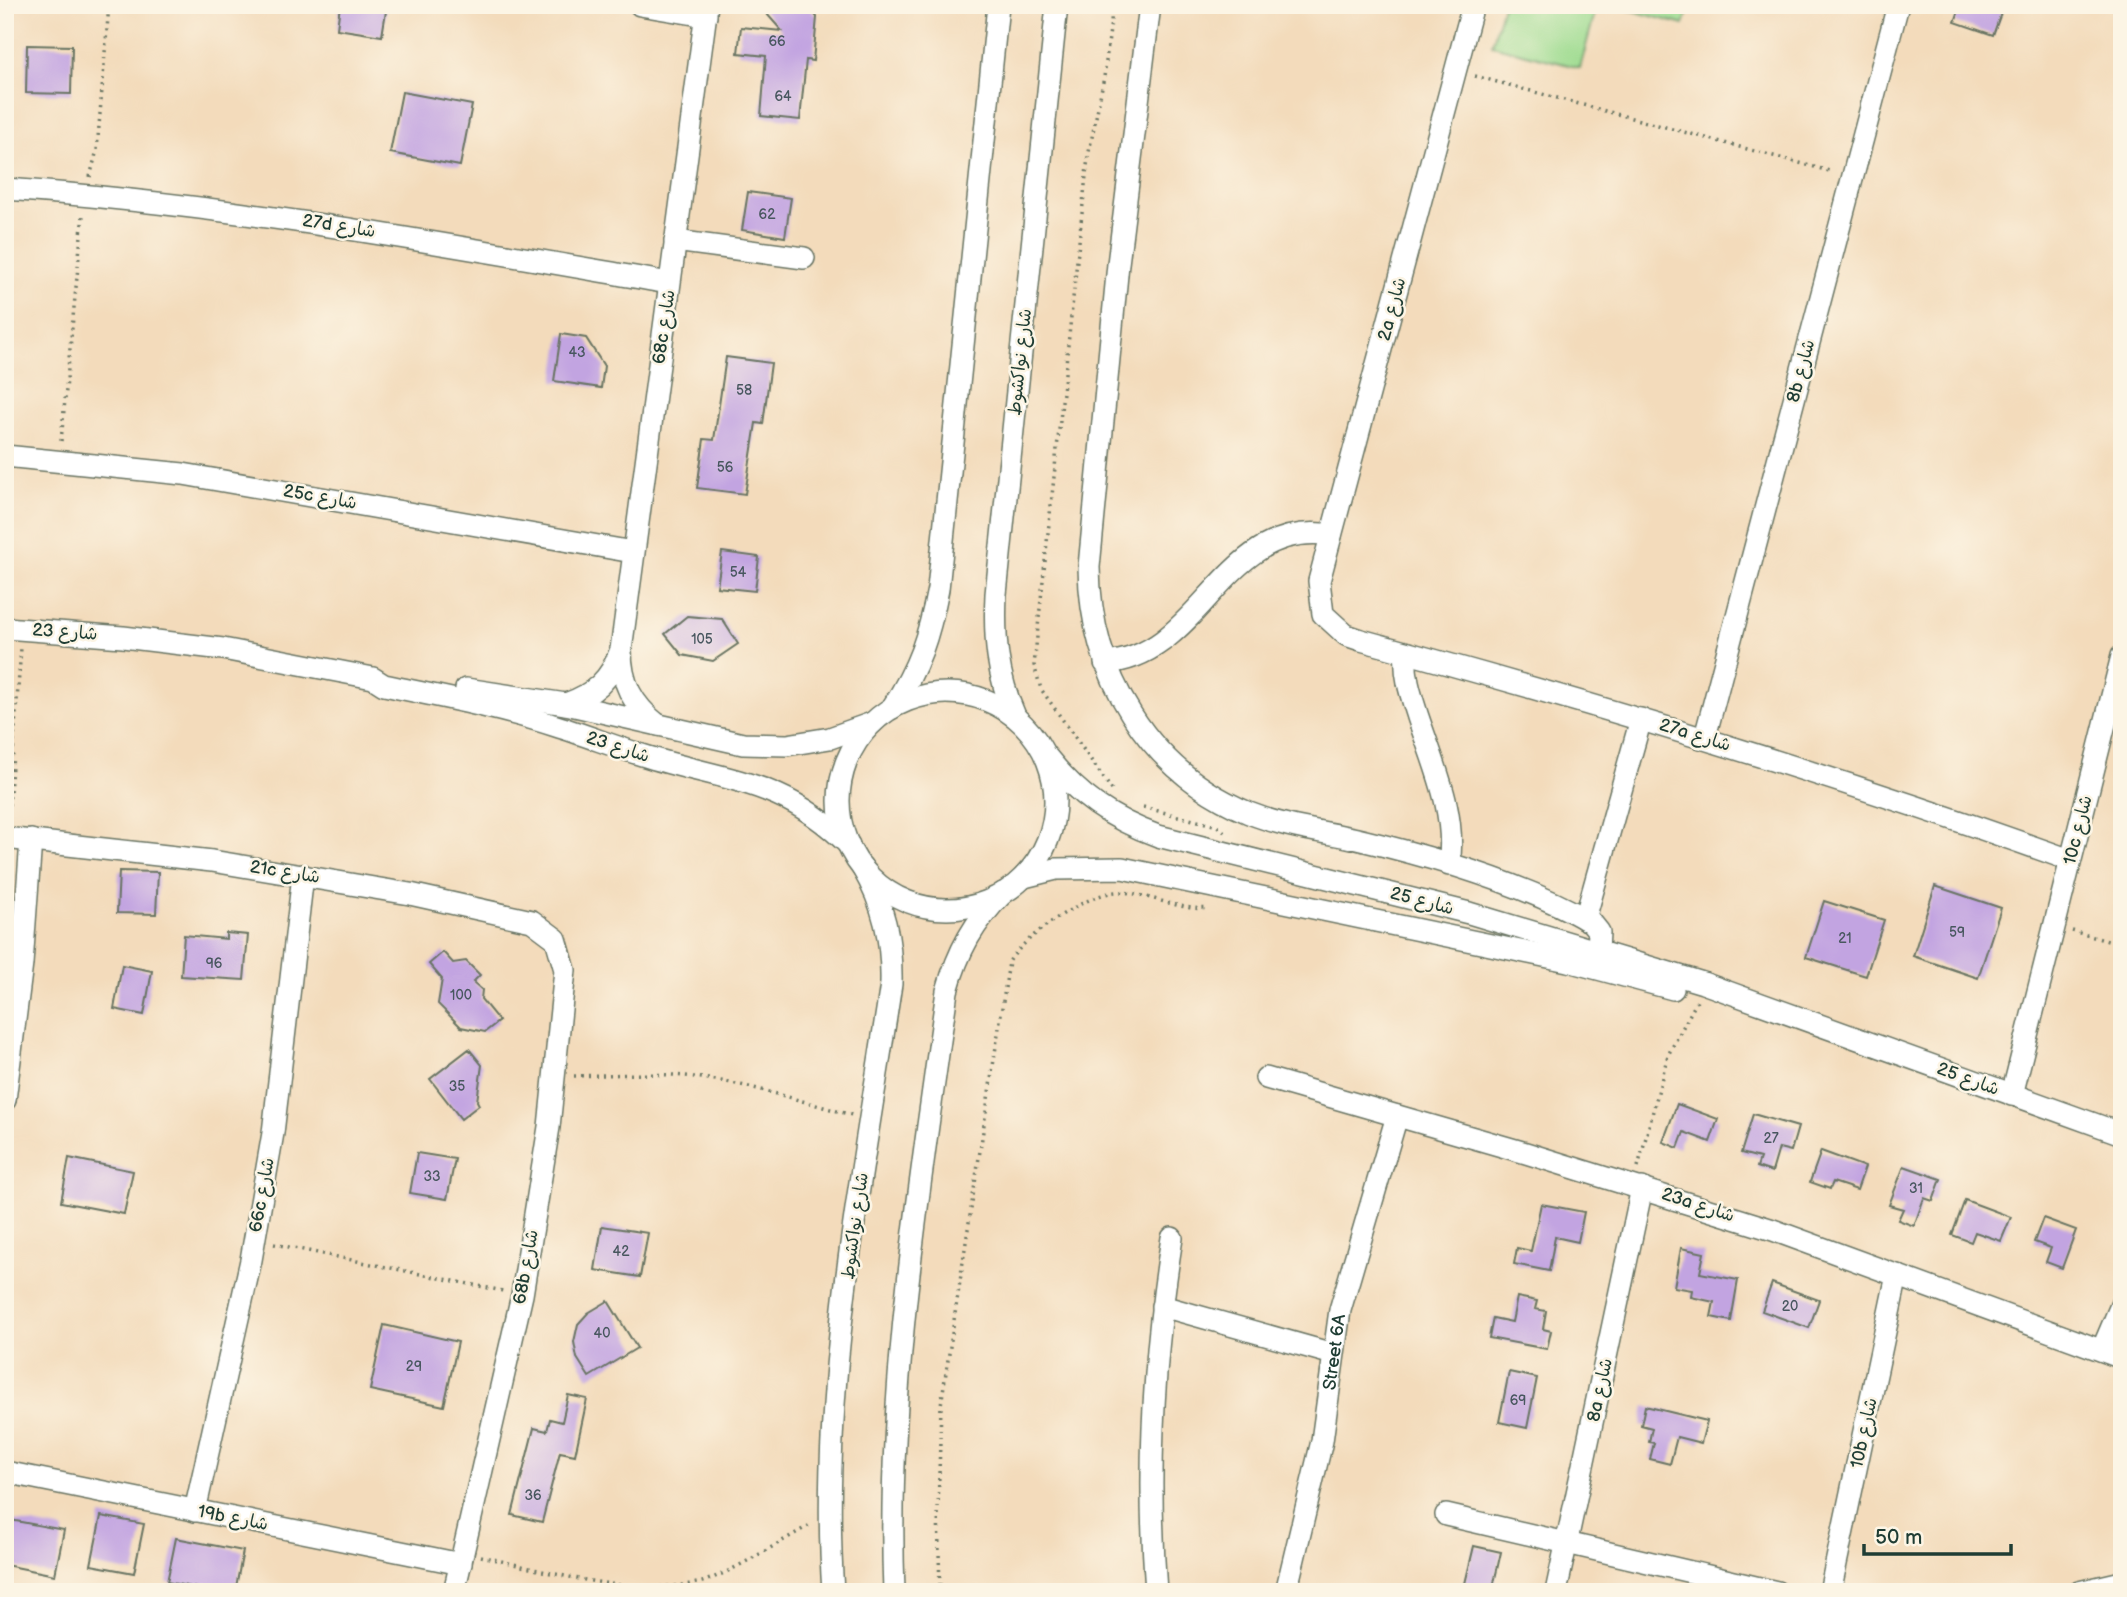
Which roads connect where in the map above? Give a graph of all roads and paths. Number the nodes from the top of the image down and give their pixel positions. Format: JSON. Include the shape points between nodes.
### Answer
{"nodes":[{"id":1,"x":109,"y":5,"type":"edge"},
{"id":2,"x":640,"y":5,"type":"edge"},
{"id":3,"x":998,"y":5,"type":"edge"},
{"id":4,"x":1057,"y":5,"type":"edge"},
{"id":5,"x":1113,"y":5,"type":"edge"},
{"id":6,"x":1150,"y":5,"type":"edge"},
{"id":7,"x":1474,"y":5,"type":"edge"},
{"id":8,"x":1898,"y":5,"type":"edge"},
{"id":9,"x":707,"y":11,"type":"edge"},
{"id":10,"x":1457,"y":71,"type":"junction"},
{"id":11,"x":1853,"y":177,"type":"junction"},
{"id":12,"x":5,"y":189,"type":"edge"},
{"id":13,"x":85,"y":195,"type":"junction"},
{"id":14,"x":675,"y":242,"type":"junction"},
{"id":15,"x":804,"y":258,"type":"dead end"},
{"id":16,"x":669,"y":283,"type":"junction"},
{"id":17,"x":5,"y":456,"type":"edge"},
{"id":18,"x":59,"y":459,"type":"junction"},
{"id":19,"x":1331,"y":535,"type":"junction"},
{"id":20,"x":633,"y":552,"type":"junction"},
{"id":21,"x":1323,"y":614,"type":"joint"},
{"id":22,"x":14,"y":629,"type":"edge"},
{"id":23,"x":621,"y":650,"type":"junction"},
{"id":24,"x":1406,"y":653,"type":"junction"},
{"id":25,"x":2122,"y":656,"type":"edge"},
{"id":26,"x":1105,"y":663,"type":"junction"},
{"id":27,"x":373,"y":678,"type":"junction"},
{"id":28,"x":566,"y":704,"type":"junction"},
{"id":29,"x":892,"y":708,"type":"junction"},
{"id":30,"x":1015,"y":716,"type":"junction"},
{"id":31,"x":1642,"y":719,"type":"junction"},
{"id":32,"x":872,"y":723,"type":"junction"},
{"id":33,"x":658,"y":725,"type":"junction"},
{"id":34,"x":1705,"y":737,"type":"junction"},
{"id":35,"x":1046,"y":757,"type":"junction"},
{"id":36,"x":1117,"y":794,"type":"dead end"},
{"id":37,"x":1136,"y":805,"type":"dead end"},
{"id":38,"x":6,"y":838,"type":"edge"},
{"id":39,"x":31,"y":840,"type":"junction"},
{"id":40,"x":849,"y":845,"type":"junction"},
{"id":41,"x":1227,"y":853,"type":"junction"},
{"id":42,"x":2070,"y":860,"type":"junction"},
{"id":43,"x":1449,"y":865,"type":"junction"},
{"id":44,"x":862,"y":867,"type":"junction"},
{"id":45,"x":303,"y":875,"type":"junction"},
{"id":46,"x":1024,"y":877,"type":"junction"},
{"id":47,"x":1219,"y":889,"type":"junction"},
{"id":48,"x":1003,"y":893,"type":"junction"},
{"id":49,"x":1585,"y":919,"type":"junction"},
{"id":50,"x":2053,"y":926,"type":"junction"},
{"id":51,"x":556,"y":939,"type":"joint"},
{"id":52,"x":2122,"y":945,"type":"edge"},
{"id":53,"x":1598,"y":951,"type":"junction"},
{"id":54,"x":1700,"y":996,"type":"junction"},
{"id":55,"x":1814,"y":1024,"type":"junction"},
{"id":56,"x":555,"y":1077,"type":"junction"},
{"id":57,"x":1266,"y":1078,"type":"dead end"},
{"id":58,"x":2006,"y":1093,"type":"junction"},
{"id":59,"x":5,"y":1100,"type":"edge"},
{"id":60,"x":1397,"y":1116,"type":"junction"},
{"id":61,"x":871,"y":1120,"type":"junction"},
{"id":62,"x":2122,"y":1134,"type":"edge"},
{"id":63,"x":1642,"y":1188,"type":"junction"},
{"id":64,"x":1172,"y":1238,"type":"dead end"},
{"id":65,"x":255,"y":1240,"type":"junction"},
{"id":66,"x":1897,"y":1275,"type":"junction"},
{"id":67,"x":522,"y":1295,"type":"junction"},
{"id":68,"x":2122,"y":1303,"type":"edge"},
{"id":69,"x":1162,"y":1306,"type":"junction"},
{"id":70,"x":1333,"y":1354,"type":"junction"},
{"id":71,"x":2112,"y":1354,"type":"edge"},
{"id":72,"x":5,"y":1472,"type":"edge"},
{"id":73,"x":195,"y":1511,"type":"junction"},
{"id":74,"x":832,"y":1514,"type":"junction"},
{"id":75,"x":1446,"y":1515,"type":"dead end"},
{"id":76,"x":1567,"y":1544,"type":"junction"},
{"id":77,"x":462,"y":1558,"type":"junction"},
{"id":78,"x":2122,"y":1582,"type":"edge"},
{"id":79,"x":454,"y":1592,"type":"edge"},
{"id":80,"x":834,"y":1592,"type":"edge"},
{"id":81,"x":894,"y":1592,"type":"edge"},
{"id":82,"x":940,"y":1592,"type":"edge"},
{"id":83,"x":1156,"y":1592,"type":"edge"},
{"id":84,"x":1286,"y":1592,"type":"edge"},
{"id":85,"x":1556,"y":1592,"type":"edge"},
{"id":86,"x":1777,"y":1592,"type":"edge"},
{"id":87,"x":1830,"y":1592,"type":"edge"},
{"id":88,"x":2078,"y":1592,"type":"edge"}],
"edges":[{"from":1,"to":13,"type":"path","via":[[97,150]]},
{"from":2,"to":9,"type":"street"},
{"from":3,"to":29,"type":"street","via":[[938,589],[922,655]]},
{"from":4,"to":30,"type":"street","name":"شارع نواكشوط","via":[[996,594],[996,657]]},
{"from":5,"to":36,"type":"path","via":[[1088,156],[1034,665],[1048,699]]},
{"from":6,"to":26,"type":"street","via":[[1114,302],[1089,567],[1092,616]]},
{"from":7,"to":10,"type":"street","name":"2a شارع"},
{"from":8,"to":11,"type":"street","name":"8b شارع"},
{"from":9,"to":14,"type":"street","name":"68c شارع"},
{"from":10,"to":11,"type":"path"},
{"from":10,"to":19,"type":"street","name":"2a شارع"},
{"from":11,"to":34,"type":"street","name":"8b شارع"},
{"from":12,"to":13,"type":"street","name":"27d شارع"},
{"from":13,"to":16,"type":"street","name":"27d شارع","via":[[282,217]]},
{"from":13,"to":18,"type":"path"},
{"from":14,"to":15,"type":"street"},
{"from":14,"to":16,"type":"street","name":"68c شارع"},
{"from":16,"to":20,"type":"street","name":"68c شارع"},
{"from":17,"to":18,"type":"street","name":"25c شارع"},
{"from":18,"to":20,"type":"street","name":"25c شارع","via":[[197,476]]},
{"from":19,"to":21,"type":"street","name":"2a شارع","via":[[1319,581]]},
{"from":19,"to":26,"type":"street","via":[[1294,534],[1259,548],[1167,639],[1144,654]]},
{"from":20,"to":23,"type":"street","name":"68c شارع"},
{"from":21,"to":24,"type":"street","name":"27a شارع","via":[[1346,635]]},
{"from":22,"to":27,"type":"street","name":"شارع 23","via":[[223,649]]},
{"from":22,"to":38,"type":"path"},
{"from":23,"to":28,"type":"street","name":"68c شارع","via":[[601,685]]},
{"from":23,"to":33,"type":"street","name":"68c شارع","via":[[621,672],[628,693]]},
{"from":24,"to":31,"type":"street","name":"27a شارع"},
{"from":24,"to":43,"type":"street","via":[[1407,682],[1450,815]]},
{"from":25,"to":42,"type":"street","name":"10c شارع"},
{"from":26,"to":43,"type":"street","via":[[1125,706],[1153,744],[1216,796],[1270,821]]},
{"from":27,"to":28,"type":"street","name":"شارع 23","via":[[386,675]]},
{"from":27,"to":40,"type":"street","name":"شارع 23","via":[[384,685],[488,707],[766,788],[825,821]]},
{"from":28,"to":33,"type":"street","name":"شارع 23"},
{"from":29,"to":30,"type":"street","via":[[916,697],[942,693],[968,695]]},
{"from":29,"to":32,"type":"street"},
{"from":30,"to":35,"type":"street"},
{"from":31,"to":34,"type":"street","name":"27a شارع"},
{"from":31,"to":49,"type":"street"},
{"from":32,"to":33,"type":"street","name":"شارع 23","via":[[830,738],[787,745],[743,744]]},
{"from":32,"to":40,"type":"street","via":[[850,756],[839,793]]},
{"from":34,"to":42,"type":"street","name":"27a شارع"},
{"from":35,"to":41,"type":"street","name":"شارع 25","via":[[1069,784],[1125,824]]},
{"from":35,"to":46,"type":"street","via":[[1056,808],[1045,845]]},
{"from":37,"to":41,"type":"path","via":[[1223,829]]},
{"from":38,"to":39,"type":"street","name":"21c شارع"},
{"from":39,"to":45,"type":"street","name":"21c شارع"},
{"from":39,"to":59,"type":"street"},
{"from":40,"to":44,"type":"street"},
{"from":41,"to":53,"type":"street","name":"شارع 25","via":[[1351,882]]},
{"from":42,"to":50,"type":"street","name":"10c شارع"},
{"from":43,"to":49,"type":"street"},
{"from":44,"to":48,"type":"street","via":[[902,899],[928,907],[979,904]]},
{"from":44,"to":61,"type":"street","name":"شارع نواكشوط","via":[[877,893],[891,953],[891,984]]},
{"from":45,"to":51,"type":"street","name":"21c شارع","via":[[517,916],[545,928]]},
{"from":45,"to":65,"type":"street","name":"66c شارع","via":[[288,1018]]},
{"from":46,"to":47,"type":"street","name":"شارع 25","via":[[1088,866],[1122,868]]},
{"from":46,"to":48,"type":"street"},
{"from":47,"to":54,"type":"street","name":"شارع 25","via":[[1568,961]]},
{"from":47,"to":82,"type":"path","via":[[1213,905],[1204,909],[1122,892],[1100,895],[1030,938],[1009,962],[942,1405]]},
{"from":48,"to":81,"type":"street","via":[[967,937],[947,990],[897,1372],[892,1481]]},
{"from":49,"to":53,"type":"street","via":[[1599,932]]},
{"from":50,"to":52,"type":"path"},
{"from":50,"to":58,"type":"street","name":"10c شارع","via":[[2032,1004],[2021,1024]]},
{"from":51,"to":56,"type":"street","name":"68b شارع","via":[[565,970]]},
{"from":53,"to":55,"type":"street","name":"شارع 25","via":[[1731,992]]},
{"from":54,"to":55,"type":"street","name":"شارع 25"},
{"from":54,"to":63,"type":"path","via":[[1668,1055],[1637,1163]]},
{"from":55,"to":58,"type":"street","name":"شارع 25"},
{"from":56,"to":61,"type":"path","via":[[641,1073],[693,1077]]},
{"from":56,"to":67,"type":"street","name":"68b شارع"},
{"from":57,"to":60,"type":"street","name":"23a شارع"},
{"from":58,"to":62,"type":"street","name":"شارع 25"},
{"from":60,"to":63,"type":"street","name":"23a شارع"},
{"from":60,"to":70,"type":"street","name":"Street 6A","via":[[1346,1288]]},
{"from":61,"to":74,"type":"street","name":"شارع نواكشوط","via":[[838,1360]]},
{"from":63,"to":66,"type":"street","name":"23a شارع"},
{"from":63,"to":76,"type":"street","name":"8a شارع"},
{"from":64,"to":69,"type":"street"},
{"from":65,"to":67,"type":"path"},
{"from":65,"to":73,"type":"street","name":"66c شارع"},
{"from":66,"to":71,"type":"street","name":"23a شارع"},
{"from":66,"to":87,"type":"street","name":"10b شارع"},
{"from":67,"to":77,"type":"street","name":"68b شارع"},
{"from":68,"to":71,"type":"street"},
{"from":69,"to":70,"type":"street"},
{"from":69,"to":83,"type":"street","via":[[1152,1426]]},
{"from":70,"to":84,"type":"street","name":"Street 6A","via":[[1322,1441]]},
{"from":72,"to":73,"type":"street","name":"19b شارع"},
{"from":73,"to":77,"type":"street","name":"19b شارع"},
{"from":74,"to":77,"type":"path","via":[[704,1581],[664,1590],[631,1590]]},
{"from":74,"to":80,"type":"street","name":"شارع نواكشوط"},
{"from":75,"to":76,"type":"street"},
{"from":76,"to":85,"type":"street","name":"8a شارع"},
{"from":76,"to":86,"type":"street"},
{"from":77,"to":79,"type":"street","name":"68b شارع"},
{"from":78,"to":88,"type":"street"}]}
